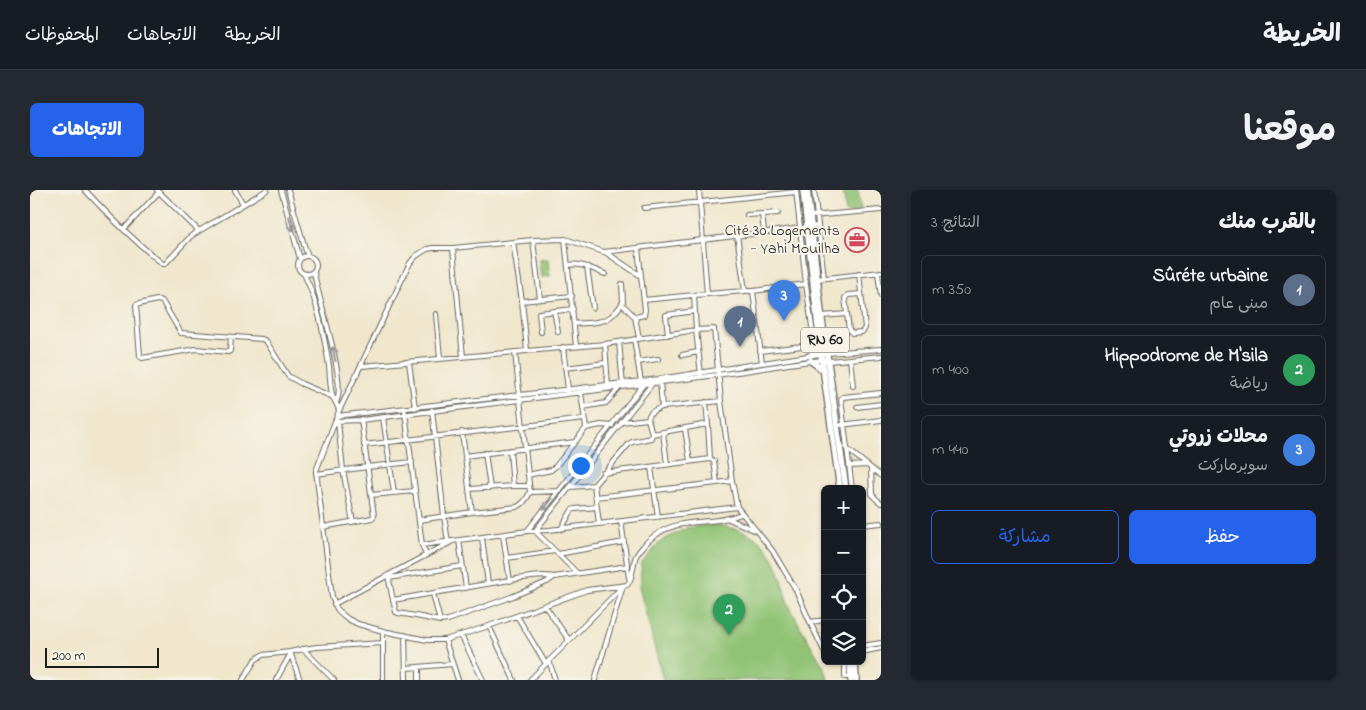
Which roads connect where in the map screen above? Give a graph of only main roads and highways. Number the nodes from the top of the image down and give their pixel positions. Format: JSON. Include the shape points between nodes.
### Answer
{"nodes":[{"id":1,"x":807,"y":190,"type":"edge"},
{"id":2,"x":798,"y":191,"type":"edge"},
{"id":3,"x":812,"y":227,"type":"junction"},
{"id":4,"x":818,"y":320,"type":"junction"},
{"id":5,"x":820,"y":343,"type":"junction"},
{"id":6,"x":825,"y":357,"type":"junction"},
{"id":7,"x":824,"y":370,"type":"junction"},
{"id":8,"x":839,"y":485,"type":"edge"},
{"id":9,"x":845,"y":485,"type":"edge"},
{"id":10,"x":850,"y":665,"type":"edge"},
{"id":11,"x":854,"y":665,"type":"edge"},
{"id":12,"x":850,"y":679,"type":"edge"}],
"edges":[{"from":1,"to":3,"type":"main road","number":"RN 60","via":[[814,216]]},
{"from":2,"to":3,"type":"main road","number":"RN 60"},
{"from":3,"to":4,"type":"main road","number":"RN 60"},
{"from":3,"to":4,"type":"main road","number":"RN 60","via":[[821,278]]},
{"from":4,"to":5,"type":"main road","number":"RN 60"},
{"from":4,"to":6,"type":"main road","number":"RN 60"},
{"from":5,"to":6,"type":"main road","number":"RN 60"},
{"from":5,"to":7,"type":"main road","via":[[811,358]]},
{"from":6,"to":7,"type":"main road","number":"RN 60"},
{"from":6,"to":9,"type":"main road","number":"RN 60","via":[[840,425]]},
{"from":7,"to":8,"type":"main road","number":"RN 60"},
{"from":10,"to":12,"type":"main road"},
{"from":11,"to":12,"type":"main road"}]}
